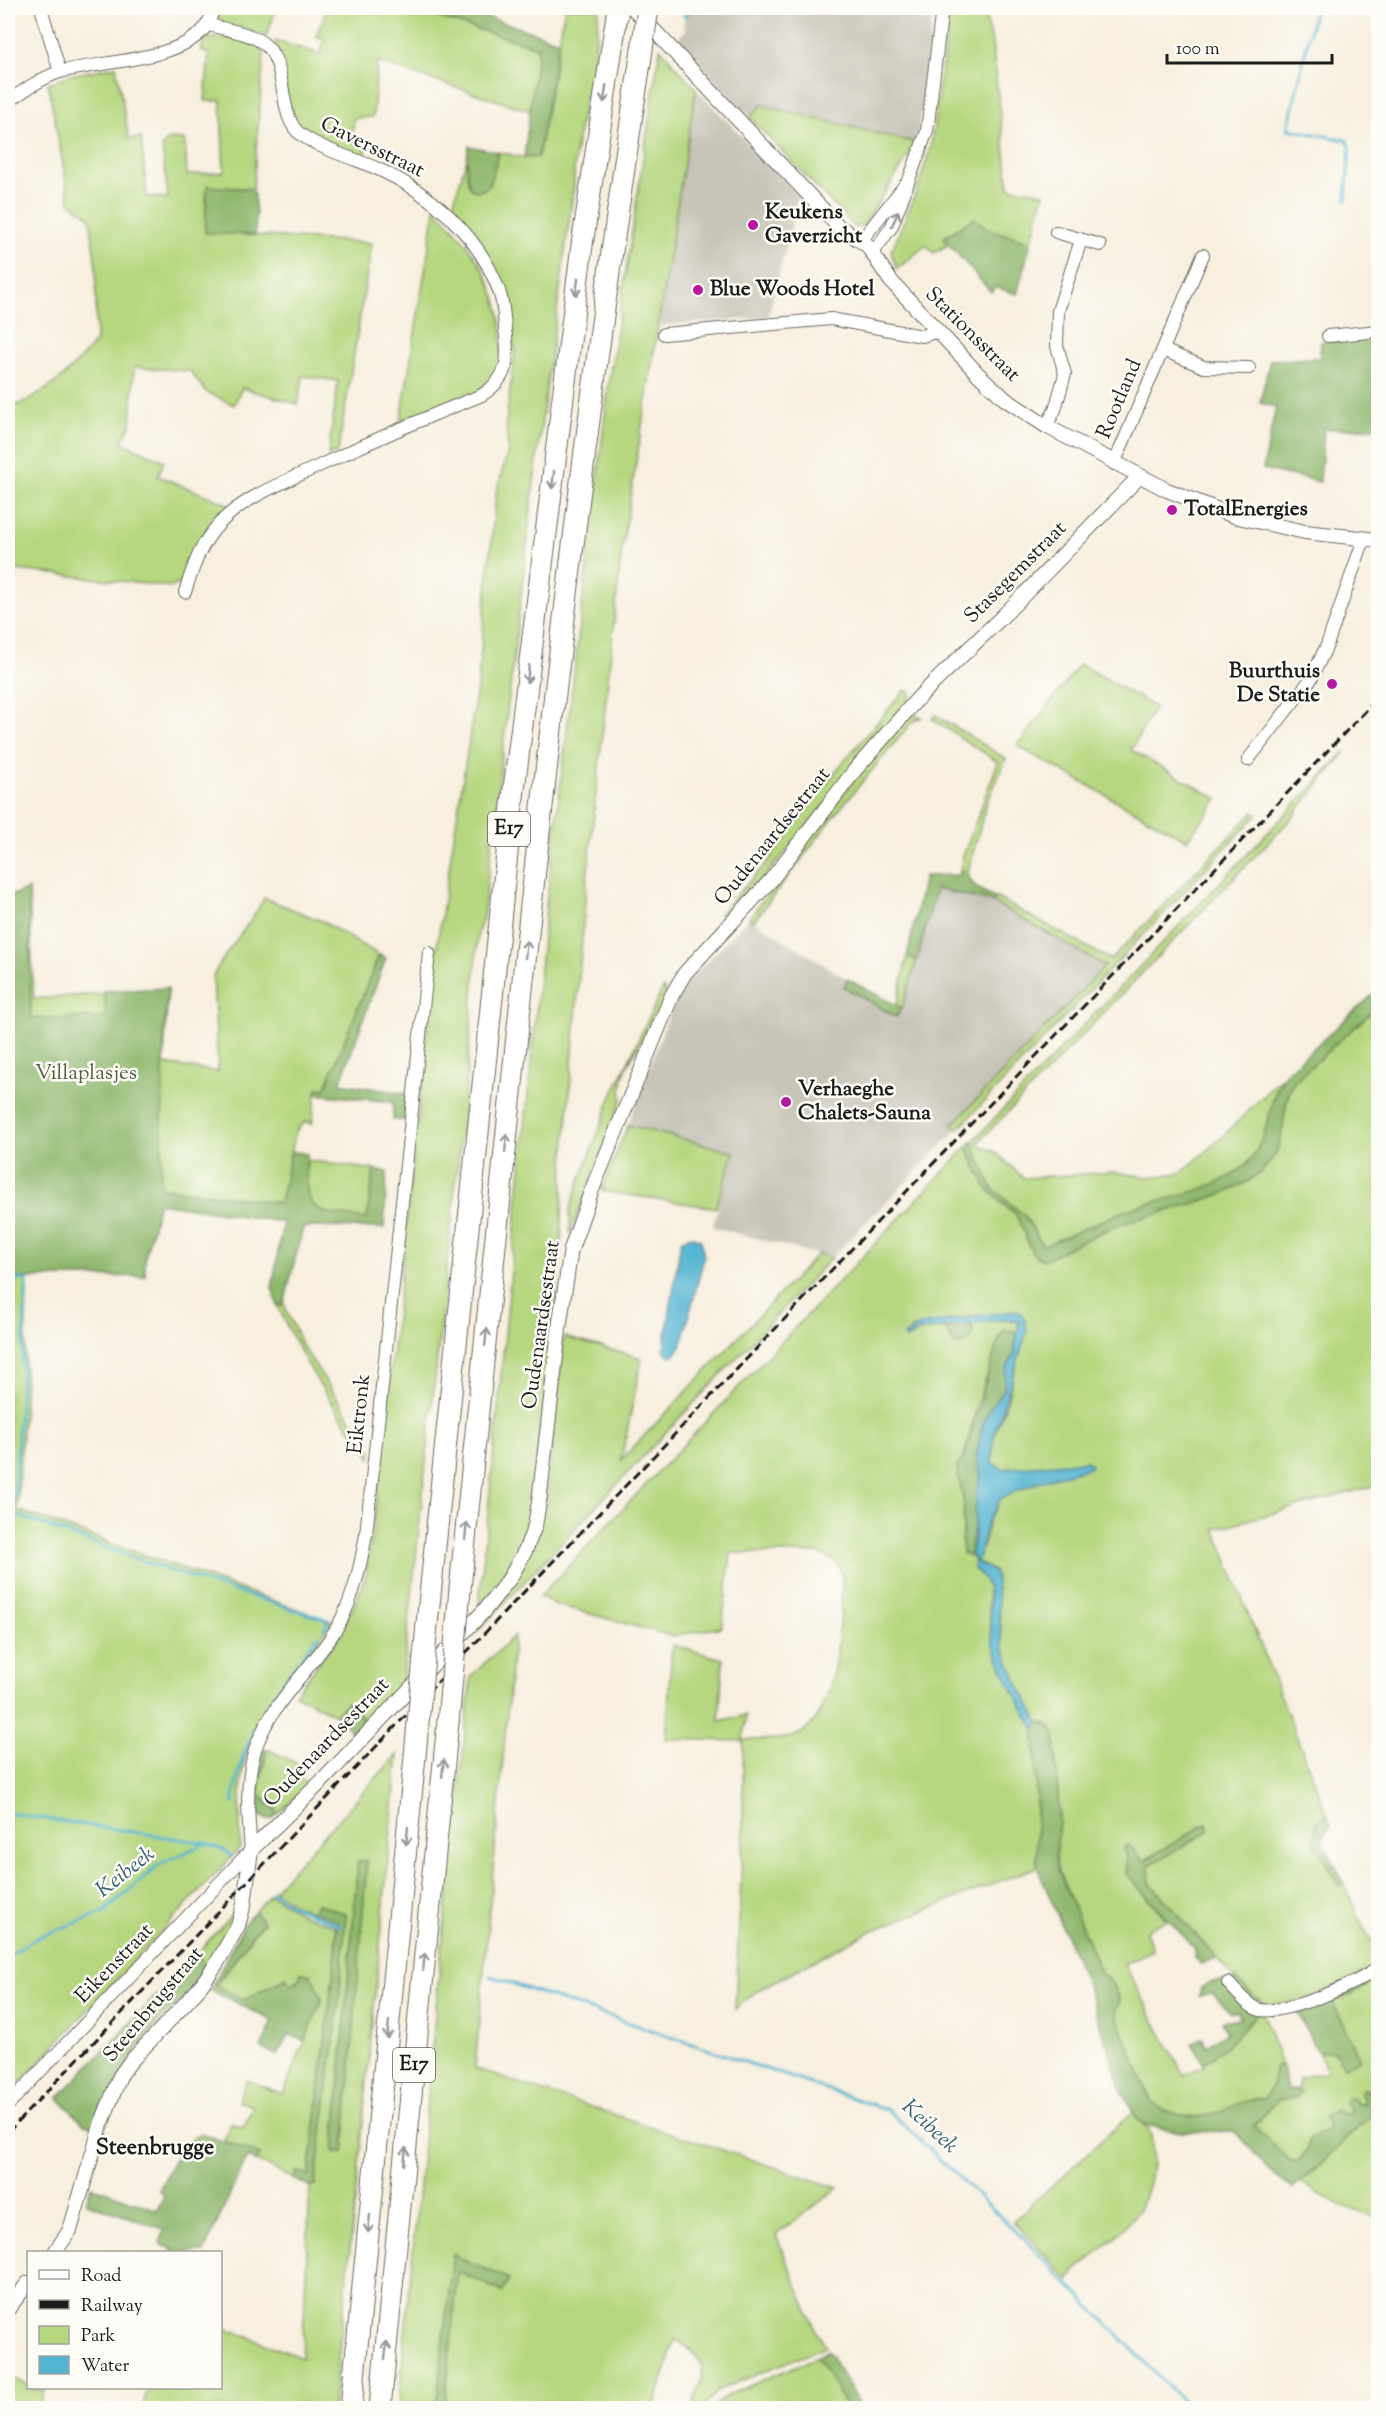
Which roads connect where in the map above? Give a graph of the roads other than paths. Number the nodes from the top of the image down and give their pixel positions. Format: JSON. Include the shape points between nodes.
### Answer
{"nodes":[{"id":1,"x":41,"y":8,"type":"edge"},
{"id":2,"x":214,"y":8,"type":"edge"},
{"id":3,"x":618,"y":8,"type":"edge"},
{"id":4,"x":633,"y":8,"type":"edge"},
{"id":5,"x":648,"y":8,"type":"edge"},
{"id":6,"x":942,"y":8,"type":"edge"},
{"id":7,"x":207,"y":24,"type":"junction"},
{"id":8,"x":60,"y":72,"type":"junction"},
{"id":9,"x":8,"y":102,"type":"edge"},
{"id":10,"x":908,"y":181,"type":"junction"},
{"id":11,"x":1056,"y":232,"type":"dead end"},
{"id":12,"x":1081,"y":240,"type":"junction"},
{"id":13,"x":861,"y":241,"type":"junction"},
{"id":14,"x":1100,"y":245,"type":"dead end"},
{"id":15,"x":873,"y":253,"type":"junction"},
{"id":16,"x":1203,"y":255,"type":"dead end"},
{"id":17,"x":938,"y":331,"type":"junction"},
{"id":18,"x":1378,"y":331,"type":"edge"},
{"id":19,"x":664,"y":334,"type":"dead end"},
{"id":20,"x":1328,"y":336,"type":"dead end"},
{"id":21,"x":1163,"y":350,"type":"junction"},
{"id":22,"x":1249,"y":368,"type":"dead end"},
{"id":23,"x":1046,"y":426,"type":"junction"},
{"id":24,"x":1114,"y":464,"type":"junction"},
{"id":25,"x":1139,"y":477,"type":"junction"},
{"id":26,"x":1371,"y":540,"type":"edge"},
{"id":27,"x":185,"y":592,"type":"dead end"},
{"id":28,"x":919,"y":697,"type":"joint"},
{"id":29,"x":1248,"y":760,"type":"dead end"},
{"id":30,"x":429,"y":953,"type":"dead end"},
{"id":31,"x":251,"y":1850,"type":"junction"},
{"id":32,"x":1378,"y":1968,"type":"edge"},
{"id":33,"x":1228,"y":1983,"type":"dead end"},
{"id":34,"x":8,"y":2105,"type":"edge"},
{"id":35,"x":56,"y":2251,"type":"edge"},
{"id":36,"x":27,"y":2284,"type":"edge"},
{"id":37,"x":8,"y":2309,"type":"edge"},
{"id":38,"x":351,"y":2409,"type":"edge"},
{"id":39,"x":380,"y":2409,"type":"edge"}],
"edges":[{"from":1,"to":8,"type":"street"},
{"from":2,"to":7,"type":"street"},
{"from":3,"to":38,"type":"highway","number":"E17","one_way":true,"bridge":true,"via":[[582,246],[513,794]]},
{"from":4,"to":13,"type":"street","name":"Stationsstraat","via":[[838,227]]},
{"from":39,"to":5,"type":"highway","number":"E17","one_way":true,"bridge":true,"via":[[540,811],[611,247]]},
{"from":6,"to":10,"type":"street","via":[[927,131]]},
{"from":7,"to":8,"type":"street","via":[[178,47]]},
{"from":7,"to":27,"type":"street","name":"Gaversstraat","via":[[251,37],[270,50],[291,124],[302,136],[380,170],[445,211],[475,247],[499,289],[509,354],[505,372],[496,386],[482,395],[273,487],[237,509],[207,540]]},
{"from":8,"to":9,"type":"street"},
{"from":10,"to":13,"type":"street"},
{"from":15,"to":10,"type":"street","one_way":true,"via":[[892,226]]},
{"from":11,"to":12,"type":"street"},
{"from":12,"to":14,"type":"street"},
{"from":12,"to":23,"type":"street","via":[[1058,311],[1057,346],[1065,374]]},
{"from":13,"to":15,"type":"street","name":"Stationsstraat"},
{"from":15,"to":17,"type":"street","name":"Stationsstraat","via":[[890,280]]},
{"from":16,"to":21,"type":"street","name":"Rootland"},
{"from":17,"to":19,"type":"street","via":[[922,336],[831,319]]},
{"from":17,"to":23,"type":"street","name":"Stationsstraat","via":[[991,387]]},
{"from":18,"to":20,"type":"street"},
{"from":21,"to":22,"type":"street","name":"Rootland","via":[[1204,367]]},
{"from":21,"to":24,"type":"street","name":"Rootland"},
{"from":23,"to":24,"type":"street","name":"Stationsstraat"},
{"from":24,"to":25,"type":"street","name":"Stationsstraat"},
{"from":25,"to":26,"type":"street","name":"Stationsstraat","via":[[1234,516],[1305,532]]},
{"from":25,"to":28,"type":"street","name":"Stasegemstraat"},
{"from":26,"to":29,"type":"street","via":[[1311,679]]},
{"from":28,"to":31,"type":"street","name":"Oudenaardsestraat","via":[[855,770],[771,880],[685,973],[659,1022],[571,1250],[535,1526],[510,1578],[467,1629]]},
{"from":30,"to":31,"type":"street","name":"Eiktronk","via":[[360,1565],[332,1636],[289,1690],[256,1748],[247,1797]]},
{"from":31,"to":34,"type":"street","name":"Eikenstraat"},
{"from":31,"to":35,"type":"street","name":"Steenbrugstraat","via":[[244,1904],[232,1938],[197,1991],[120,2076],[70,2230]]},
{"from":32,"to":33,"type":"street","via":[[1346,1988],[1270,2009],[1254,2007]]},
{"from":36,"to":37,"type":"street"}]}
